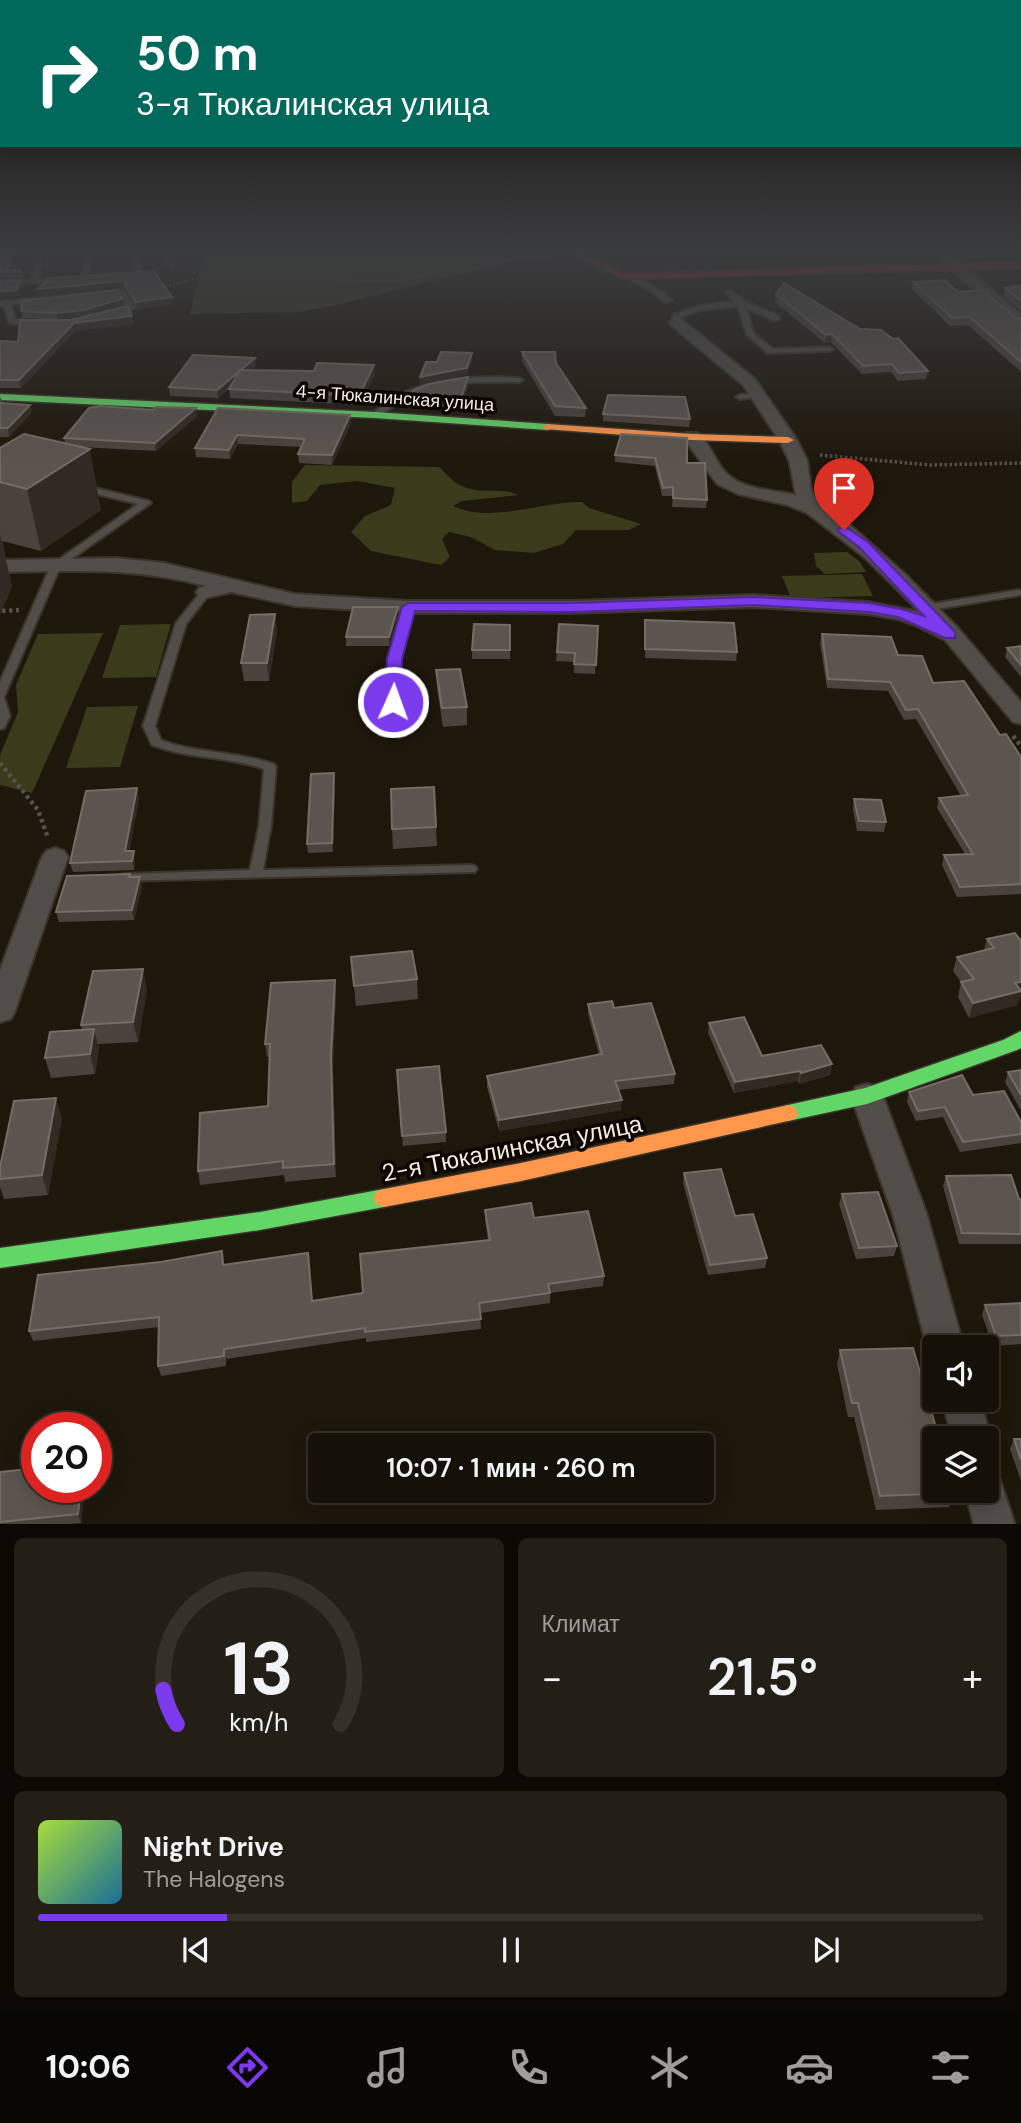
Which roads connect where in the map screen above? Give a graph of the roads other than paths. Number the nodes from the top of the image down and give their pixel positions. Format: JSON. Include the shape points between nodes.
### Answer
{"nodes":[{"id":1,"x":20,"y":323,"type":"edge"},
{"id":2,"x":678,"y":323,"type":"edge"},
{"id":3,"x":747,"y":323,"type":"edge"},
{"id":4,"x":39,"y":324,"type":"edge"},
{"id":5,"x":828,"y":349,"type":"dead end"},
{"id":6,"x":519,"y":380,"type":"dead end"},
{"id":7,"x":758,"y":395,"type":"junction"},
{"id":8,"x":0,"y":397,"type":"edge"},
{"id":9,"x":740,"y":397,"type":"dead end"},
{"id":10,"x":375,"y":415,"type":"junction"},
{"id":11,"x":692,"y":438,"type":"junction"},
{"id":12,"x":791,"y":445,"type":"junction"},
{"id":13,"x":70,"y":485,"type":"edge"},
{"id":14,"x":810,"y":507,"type":"junction"},
{"id":15,"x":55,"y":565,"type":"junction"},
{"id":16,"x":0,"y":566,"type":"edge"},
{"id":17,"x":231,"y":586,"type":"junction"},
{"id":18,"x":205,"y":592,"type":"joint"},
{"id":19,"x":1018,"y":593,"type":"dead end"},
{"id":20,"x":409,"y":607,"type":"junction"},
{"id":21,"x":925,"y":608,"type":"junction"},
{"id":22,"x":950,"y":635,"type":"junction"},
{"id":23,"x":0,"y":697,"type":"edge"},
{"id":24,"x":393,"y":702,"type":"dead end"},
{"id":25,"x":1021,"y":717,"type":"edge"},
{"id":26,"x":0,"y":725,"type":"edge"},
{"id":27,"x":470,"y":869,"type":"dead end"},
{"id":28,"x":54,"y":873,"type":"road end"},
{"id":29,"x":256,"y":873,"type":"junction"},
{"id":30,"x":103,"y":879,"type":"edge"},
{"id":31,"x":0,"y":1011,"type":"edge"},
{"id":32,"x":1021,"y":1038,"type":"edge"},
{"id":33,"x":867,"y":1096,"type":"junction"},
{"id":34,"x":1,"y":1264,"type":"edge"},
{"id":35,"x":943,"y":1335,"type":"edge"},
{"id":36,"x":989,"y":1503,"type":"edge"},
{"id":37,"x":995,"y":1524,"type":"edge"}],
"edges":[{"from":1,"to":4,"type":"lane"},
{"from":2,"to":7,"type":"street","via":[[726,361]]},
{"from":3,"to":5,"type":"lane","via":[[751,335],[771,351]]},
{"from":6,"to":10,"type":"lane","via":[[466,378],[433,383]]},
{"from":7,"to":9,"type":"lane"},
{"from":7,"to":12,"type":"street"},
{"from":8,"to":10,"type":"street","name":"4-я Тюкалинская улица"},
{"from":10,"to":11,"type":"street","name":"4-я Тюкалинская улица"},
{"from":11,"to":12,"type":"street","name":"4-я Тюкалинская улица"},
{"from":11,"to":14,"type":"street","via":[[706,449],[720,478]]},
{"from":12,"to":14,"type":"street"},
{"from":13,"to":15,"type":"lane","via":[[146,503]]},
{"from":14,"to":21,"type":"street","via":[[863,544]]},
{"from":15,"to":16,"type":"street"},
{"from":15,"to":17,"type":"street","via":[[164,569]]},
{"from":15,"to":23,"type":"lane"},
{"from":17,"to":18,"type":"street"},
{"from":17,"to":20,"type":"street","via":[[295,600]]},
{"from":18,"to":29,"type":"lane","via":[[181,623],[149,726],[156,742],[173,750],[252,759],[270,767]]},
{"from":19,"to":21,"type":"lane"},
{"from":20,"to":22,"type":"street","via":[[753,601],[901,613]]},
{"from":20,"to":24,"type":"lane","via":[[394,659]]},
{"from":21,"to":22,"type":"street"},
{"from":22,"to":25,"type":"street"},
{"from":23,"to":26,"type":"lane","via":[[4,716]]},
{"from":27,"to":29,"type":"lane"},
{"from":28,"to":31,"type":"street"},
{"from":29,"to":30,"type":"lane"},
{"from":32,"to":33,"type":"street","name":"2-я Тюкалинская улица"},
{"from":33,"to":34,"type":"street","name":"2-я Тюкалинская улица","via":[[508,1174]]},
{"from":33,"to":35,"type":"street","via":[[910,1215]]},
{"from":36,"to":37,"type":"street"}]}
